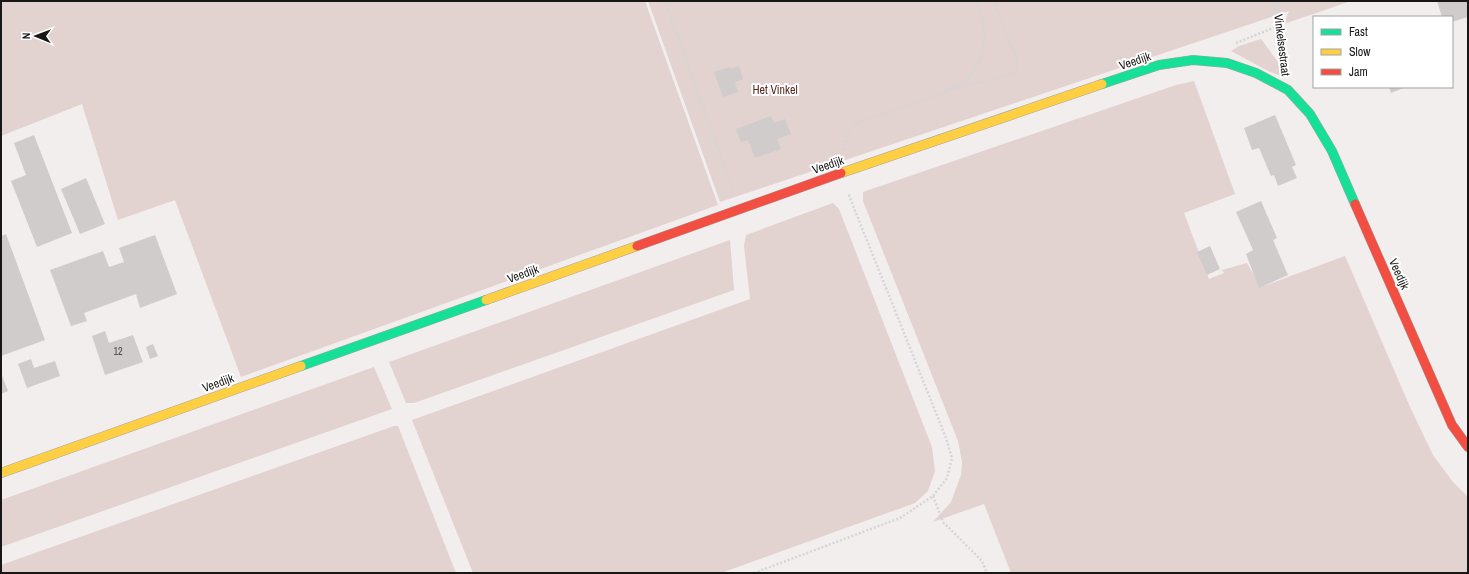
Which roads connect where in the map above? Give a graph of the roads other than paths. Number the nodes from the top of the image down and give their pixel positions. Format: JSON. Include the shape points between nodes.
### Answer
{"nodes":[{"id":1,"x":1468,"y":446,"type":"edge"},
{"id":2,"x":1,"y":473,"type":"edge"}],
"edges":[{"from":1,"to":2,"type":"street","name":"Veedijk","via":[[1452,425],[1332,151],[1310,114],[1288,90],[1256,73],[1228,63],[1193,60],[1159,66],[840,173]]}]}
